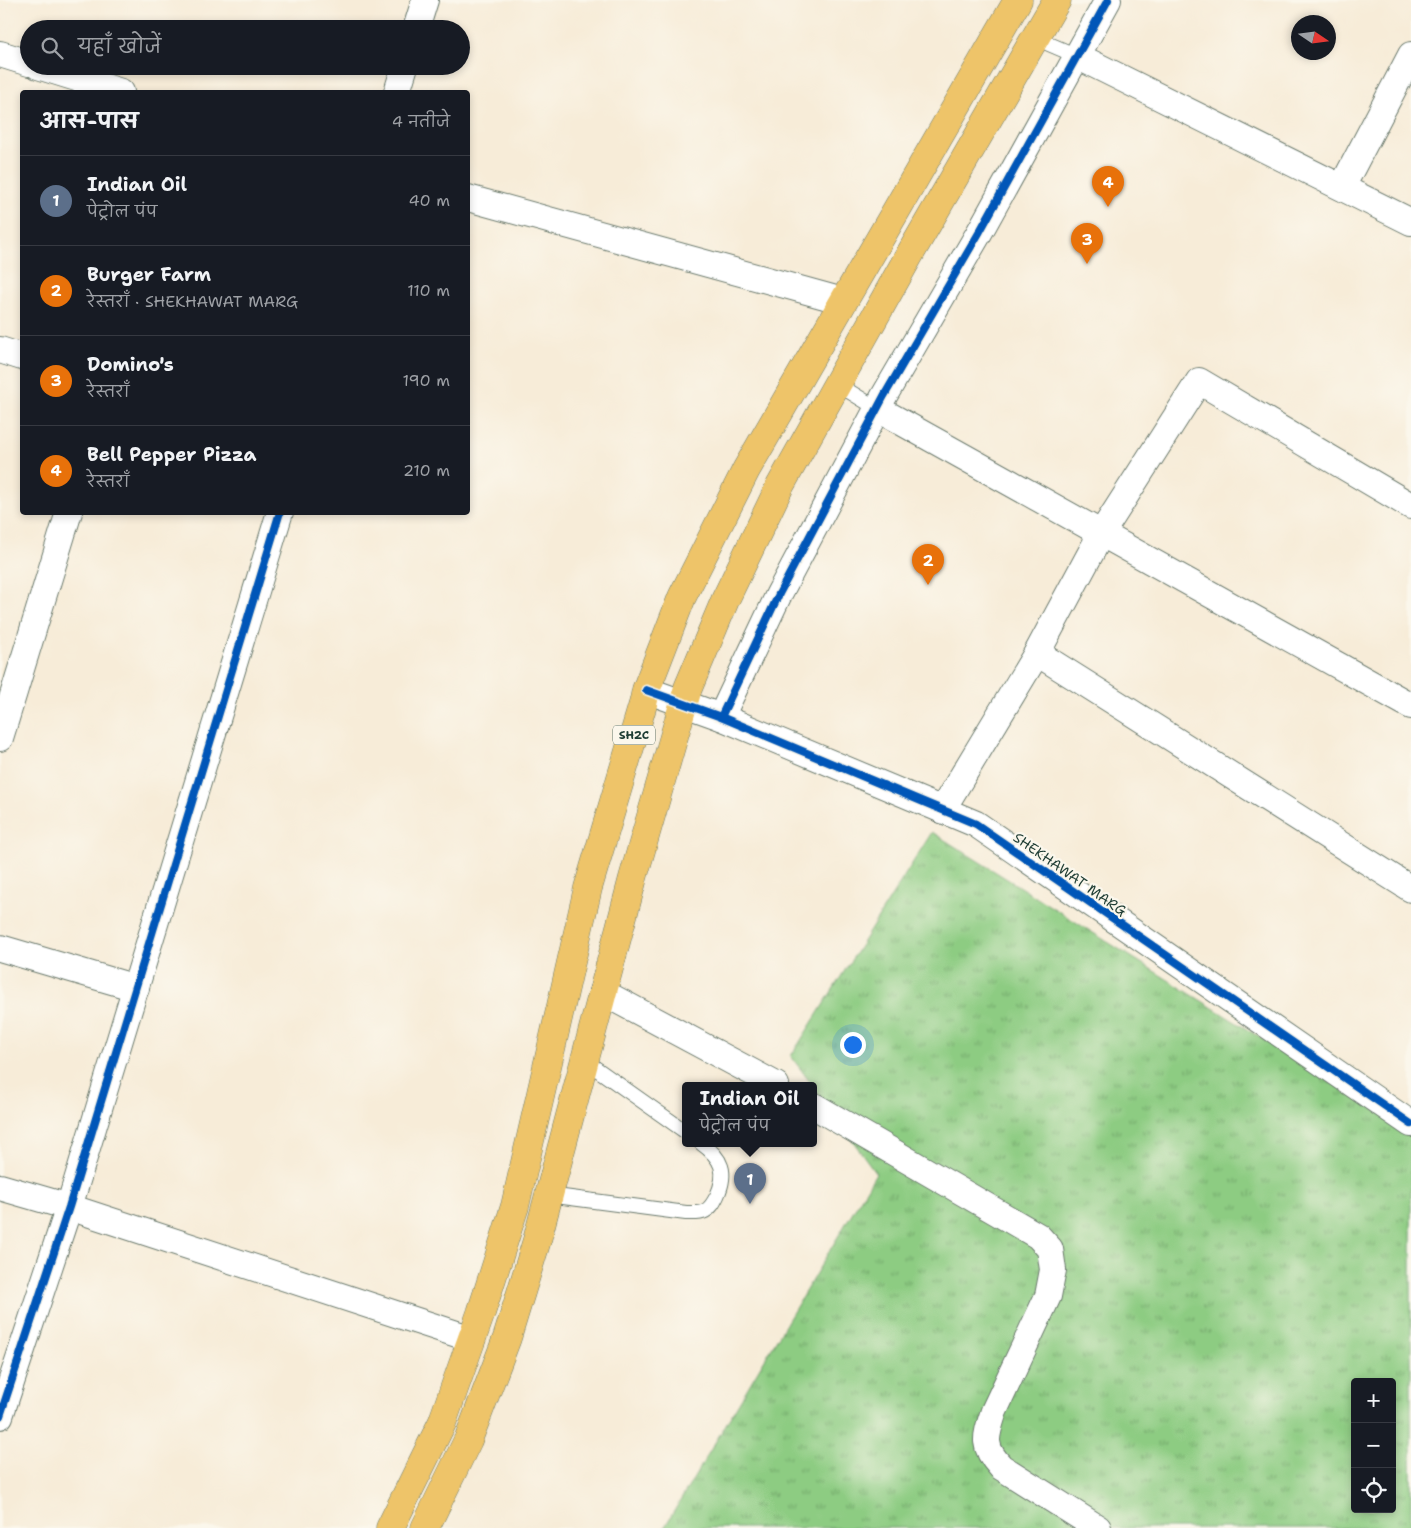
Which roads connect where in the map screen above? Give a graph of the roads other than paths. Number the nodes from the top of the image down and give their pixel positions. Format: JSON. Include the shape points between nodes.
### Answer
{"nodes":[{"id":1,"x":425,"y":0,"type":"edge"},
{"id":2,"x":1018,"y":0,"type":"edge"},
{"id":3,"x":1056,"y":0,"type":"edge"},
{"id":4,"x":1108,"y":0,"type":"edge"},
{"id":5,"x":419,"y":20,"type":"edge"},
{"id":6,"x":1036,"y":38,"type":"junction"},
{"id":7,"x":0,"y":54,"type":"edge"},
{"id":8,"x":1411,"y":55,"type":"edge"},
{"id":9,"x":1077,"y":56,"type":"junction"},
{"id":10,"x":20,"y":61,"type":"edge"},
{"id":11,"x":67,"y":75,"type":"edge"},
{"id":12,"x":402,"y":75,"type":"edge"},
{"id":13,"x":115,"y":90,"type":"edge"},
{"id":14,"x":398,"y":90,"type":"edge"},
{"id":15,"x":1342,"y":188,"type":"junction"},
{"id":16,"x":470,"y":199,"type":"edge"},
{"id":17,"x":1411,"y":222,"type":"edge"},
{"id":18,"x":843,"y":301,"type":"junction"},
{"id":19,"x":0,"y":350,"type":"edge"},
{"id":20,"x":20,"y":355,"type":"edge"},
{"id":21,"x":837,"y":384,"type":"junction"},
{"id":22,"x":878,"y":409,"type":"junction"},
{"id":23,"x":1411,"y":506,"type":"edge"},
{"id":24,"x":69,"y":515,"type":"edge"},
{"id":25,"x":279,"y":515,"type":"edge"},
{"id":26,"x":1101,"y":534,"type":"junction"},
{"id":27,"x":1037,"y":653,"type":"junction"},
{"id":28,"x":646,"y":690,"type":"junction"},
{"id":29,"x":682,"y":704,"type":"junction"},
{"id":30,"x":1411,"y":706,"type":"edge"},
{"id":31,"x":721,"y":717,"type":"junction"},
{"id":32,"x":0,"y":738,"type":"edge"},
{"id":33,"x":942,"y":810,"type":"junction"},
{"id":34,"x":1411,"y":889,"type":"edge"},
{"id":35,"x":0,"y":948,"type":"edge"},
{"id":36,"x":136,"y":988,"type":"junction"},
{"id":37,"x":602,"y":992,"type":"junction"},
{"id":38,"x":551,"y":1051,"type":"junction"},
{"id":39,"x":584,"y":1060,"type":"junction"},
{"id":40,"x":770,"y":1082,"type":"edge"},
{"id":41,"x":817,"y":1108,"type":"edge"},
{"id":42,"x":1411,"y":1124,"type":"edge"},
{"id":43,"x":682,"y":1129,"type":"edge"},
{"id":44,"x":706,"y":1147,"type":"edge"},
{"id":45,"x":0,"y":1187,"type":"edge"},
{"id":46,"x":548,"y":1195,"type":"junction"},
{"id":47,"x":69,"y":1207,"type":"junction"},
{"id":48,"x":472,"y":1339,"type":"junction"},
{"id":49,"x":0,"y":1416,"type":"edge"},
{"id":50,"x":390,"y":1528,"type":"edge"},
{"id":51,"x":424,"y":1528,"type":"edge"},
{"id":52,"x":1098,"y":1528,"type":"edge"}],
"edges":[{"from":1,"to":5,"type":"street"},
{"from":2,"to":18,"type":"main road","number":"SH2C"},
{"from":3,"to":6,"type":"main road","number":"SH2C"},
{"from":4,"to":9,"type":"street"},
{"from":6,"to":9,"type":"lane"},
{"from":6,"to":21,"type":"main road","number":"SH2C"},
{"from":7,"to":10,"type":"street"},
{"from":8,"to":15,"type":"street"},
{"from":9,"to":15,"type":"street"},
{"from":9,"to":22,"type":"street"},
{"from":11,"to":13,"type":"street"},
{"from":12,"to":14,"type":"street"},
{"from":15,"to":17,"type":"street"},
{"from":16,"to":18,"type":"street"},
{"from":18,"to":28,"type":"main road","number":"SH2C","via":[[741,479],[682,598]]},
{"from":19,"to":20,"type":"street"},
{"from":21,"to":22,"type":"lane"},
{"from":21,"to":29,"type":"main road","number":"SH2C","via":[[780,486],[726,598]]},
{"from":22,"to":26,"type":"street"},
{"from":22,"to":31,"type":"street","via":[[779,594]]},
{"from":23,"to":26,"type":"street","via":[[1199,381]]},
{"from":24,"to":32,"type":"street"},
{"from":25,"to":36,"type":"street"},
{"from":26,"to":27,"type":"street"},
{"from":26,"to":30,"type":"street"},
{"from":27,"to":33,"type":"street"},
{"from":27,"to":34,"type":"street"},
{"from":28,"to":29,"type":"street","name":"SHEKHAWAT MARG"},
{"from":28,"to":38,"type":"main road","number":"SH2C","via":[[588,888]]},
{"from":29,"to":31,"type":"street","name":"SHEKHAWAT MARG"},
{"from":29,"to":37,"type":"main road","number":"SH2C"},
{"from":31,"to":33,"type":"street","name":"SHEKHAWAT MARG"},
{"from":33,"to":42,"type":"street","name":"SHEKHAWAT MARG","via":[[976,824]]},
{"from":35,"to":36,"type":"street"},
{"from":36,"to":47,"type":"street"},
{"from":37,"to":39,"type":"main road","number":"SH2C"},
{"from":37,"to":40,"type":"street"},
{"from":38,"to":39,"type":"main road"},
{"from":38,"to":48,"type":"main road","number":"SH2C","via":[[515,1206]]},
{"from":39,"to":43,"type":"lane"},
{"from":39,"to":46,"type":"main road","number":"SH2C"},
{"from":41,"to":52,"type":"street","via":[[1038,1236],[1050,1249],[1053,1270],[1048,1296],[994,1411],[986,1444],[992,1458],[1001,1467]]},
{"from":44,"to":46,"type":"lane","via":[[720,1162],[723,1171],[712,1206],[701,1212]]},
{"from":45,"to":47,"type":"street"},
{"from":46,"to":51,"type":"main road","number":"SH2C","via":[[507,1338],[468,1440]]},
{"from":47,"to":48,"type":"street"},
{"from":47,"to":49,"type":"street"},
{"from":48,"to":50,"type":"main road","number":"SH2C","via":[[442,1423]]}]}
